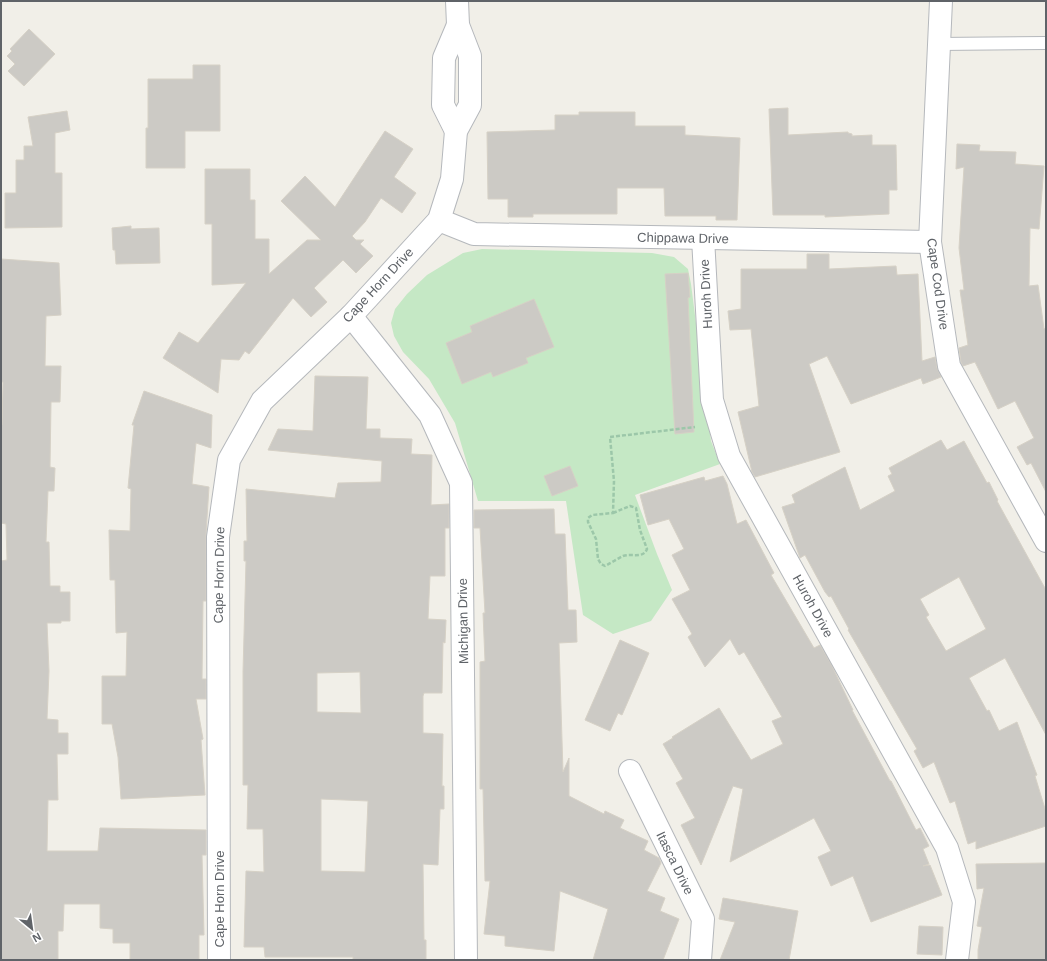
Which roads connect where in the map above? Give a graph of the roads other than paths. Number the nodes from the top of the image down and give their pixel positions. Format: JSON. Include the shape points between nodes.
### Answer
{"nodes":[{"id":1,"x":457,"y":1,"type":"edge"},
{"id":2,"x":940,"y":1,"type":"edge"},
{"id":3,"x":458,"y":25,"type":"junction"},
{"id":4,"x":1046,"y":43,"type":"edge"},
{"id":5,"x":938,"y":44,"type":"junction"},
{"id":6,"x":456,"y":131,"type":"junction"},
{"id":7,"x":440,"y":220,"type":"junction"},
{"id":8,"x":703,"y":238,"type":"junction"},
{"id":9,"x":930,"y":242,"type":"junction"},
{"id":10,"x":351,"y":316,"type":"junction"},
{"id":11,"x":1046,"y":541,"type":"edge"},
{"id":12,"x":630,"y":771,"type":"dead end"},
{"id":13,"x":220,"y":960,"type":"edge"},
{"id":14,"x":466,"y":960,"type":"edge"},
{"id":15,"x":700,"y":960,"type":"edge"},
{"id":16,"x":958,"y":960,"type":"edge"}],
"edges":[{"from":1,"to":3,"type":"street"},
{"from":2,"to":5,"type":"street","name":"Cape Cod Drive"},
{"from":3,"to":6,"type":"street","via":[[470,56],[470,105]]},
{"from":3,"to":6,"type":"street","via":[[444,58],[443,105]]},
{"from":4,"to":5,"type":"lane"},
{"from":5,"to":9,"type":"street","name":"Cape Cod Drive"},
{"from":6,"to":7,"type":"street","name":"Cape Horn Drive","via":[[452,179]]},
{"from":7,"to":8,"type":"street","name":"Chippawa Drive","via":[[474,234]]},
{"from":7,"to":10,"type":"street","name":"Cape Horn Drive"},
{"from":8,"to":9,"type":"street","name":"Chippawa Drive"},
{"from":8,"to":16,"type":"street","name":"Huroh Drive","via":[[712,400],[729,456],[947,848],[964,902]]},
{"from":9,"to":11,"type":"street","name":"Cape Cod Drive","via":[[949,366]]},
{"from":10,"to":13,"type":"street","name":"Cape Horn Drive","via":[[262,401],[229,460],[218,537]]},
{"from":10,"to":14,"type":"street","name":"Michigan Drive","via":[[430,415],[461,483]]},
{"from":12,"to":15,"type":"street","name":"Itasca Drive","via":[[702,919]]}]}
